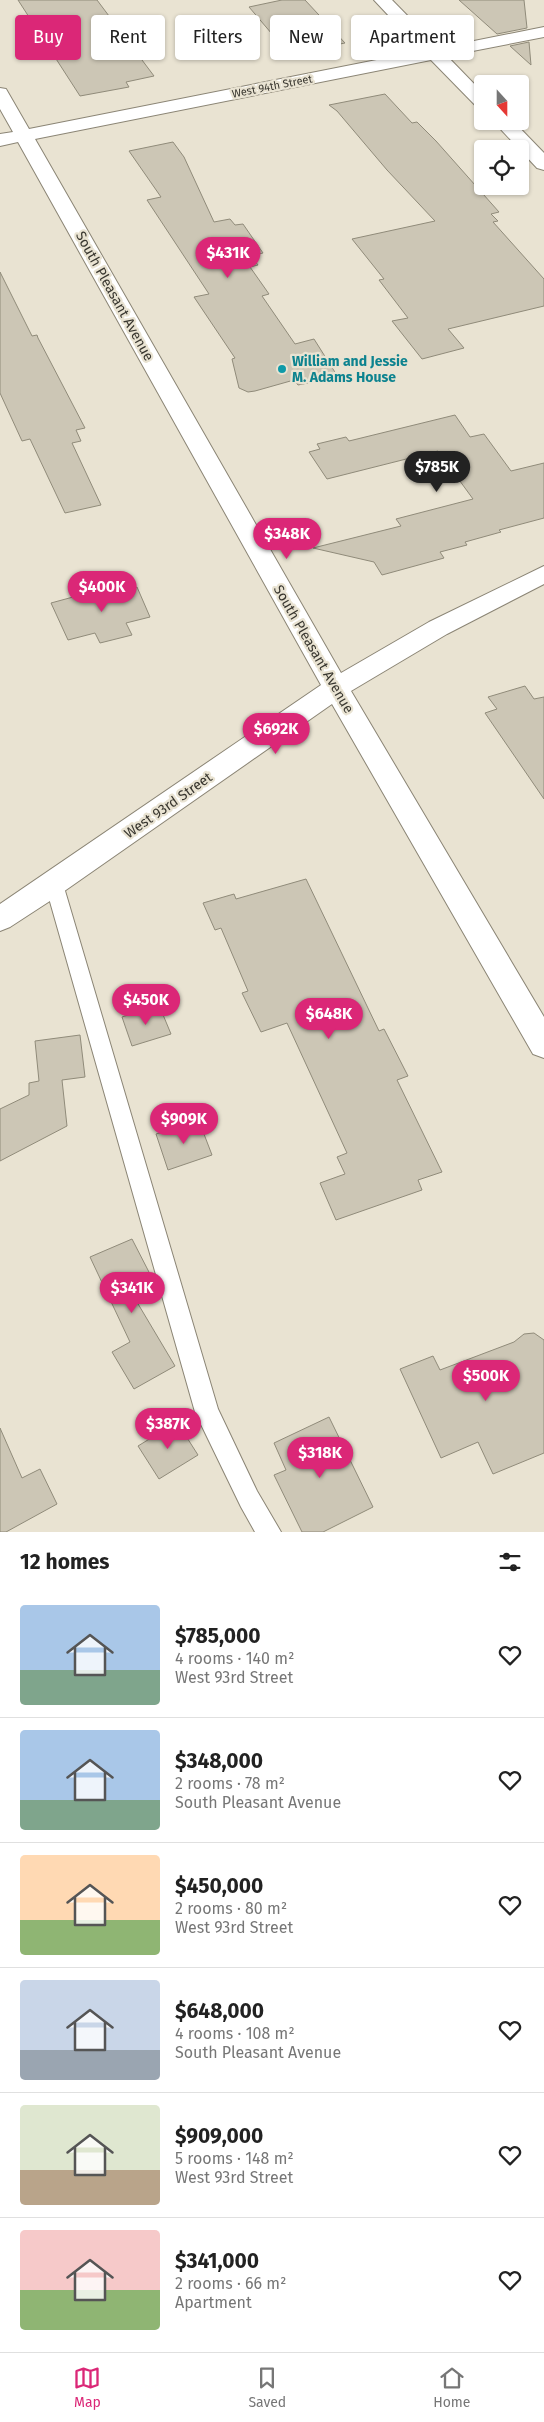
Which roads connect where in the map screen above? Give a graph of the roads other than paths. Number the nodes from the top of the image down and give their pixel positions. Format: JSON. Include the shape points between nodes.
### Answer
{"nodes":[{"id":1,"x":382,"y":0,"type":"edge"},
{"id":2,"x":397,"y":15,"type":"edge"},
{"id":3,"x":544,"y":32,"type":"edge"},
{"id":4,"x":474,"y":46,"type":"edge"},
{"id":5,"x":405,"y":60,"type":"edge"},
{"id":6,"x":441,"y":60,"type":"edge"},
{"id":7,"x":0,"y":93,"type":"edge"},
{"id":8,"x":474,"y":94,"type":"edge"},
{"id":9,"x":511,"y":130,"type":"edge"},
{"id":10,"x":24,"y":136,"type":"junction"},
{"id":11,"x":0,"y":140,"type":"edge"},
{"id":12,"x":544,"y":164,"type":"edge"},
{"id":13,"x":544,"y":574,"type":"edge"},
{"id":14,"x":336,"y":688,"type":"junction"},
{"id":15,"x":54,"y":884,"type":"junction"},
{"id":16,"x":0,"y":918,"type":"edge"},
{"id":17,"x":544,"y":1045,"type":"edge"},
{"id":18,"x":270,"y":1532,"type":"edge"}],
"edges":[{"from":1,"to":2,"type":"street"},
{"from":3,"to":4,"type":"street","name":"West 94th Street"},
{"from":5,"to":10,"type":"street","name":"West 94th Street"},
{"from":6,"to":8,"type":"street"},
{"from":7,"to":10,"type":"street","name":"South Pleasant Avenue"},
{"from":9,"to":12,"type":"street"},
{"from":10,"to":11,"type":"street","name":"West 94th Street"},
{"from":10,"to":14,"type":"street","name":"South Pleasant Avenue"},
{"from":13,"to":14,"type":"street","name":"West 93rd Street","via":[[442,625]]},
{"from":14,"to":15,"type":"street","name":"West 93rd Street"},
{"from":14,"to":17,"type":"street","name":"South Pleasant Avenue"},
{"from":15,"to":16,"type":"street","name":"West 93rd Street"},
{"from":15,"to":18,"type":"lane","via":[[207,1412],[249,1499]]}]}
